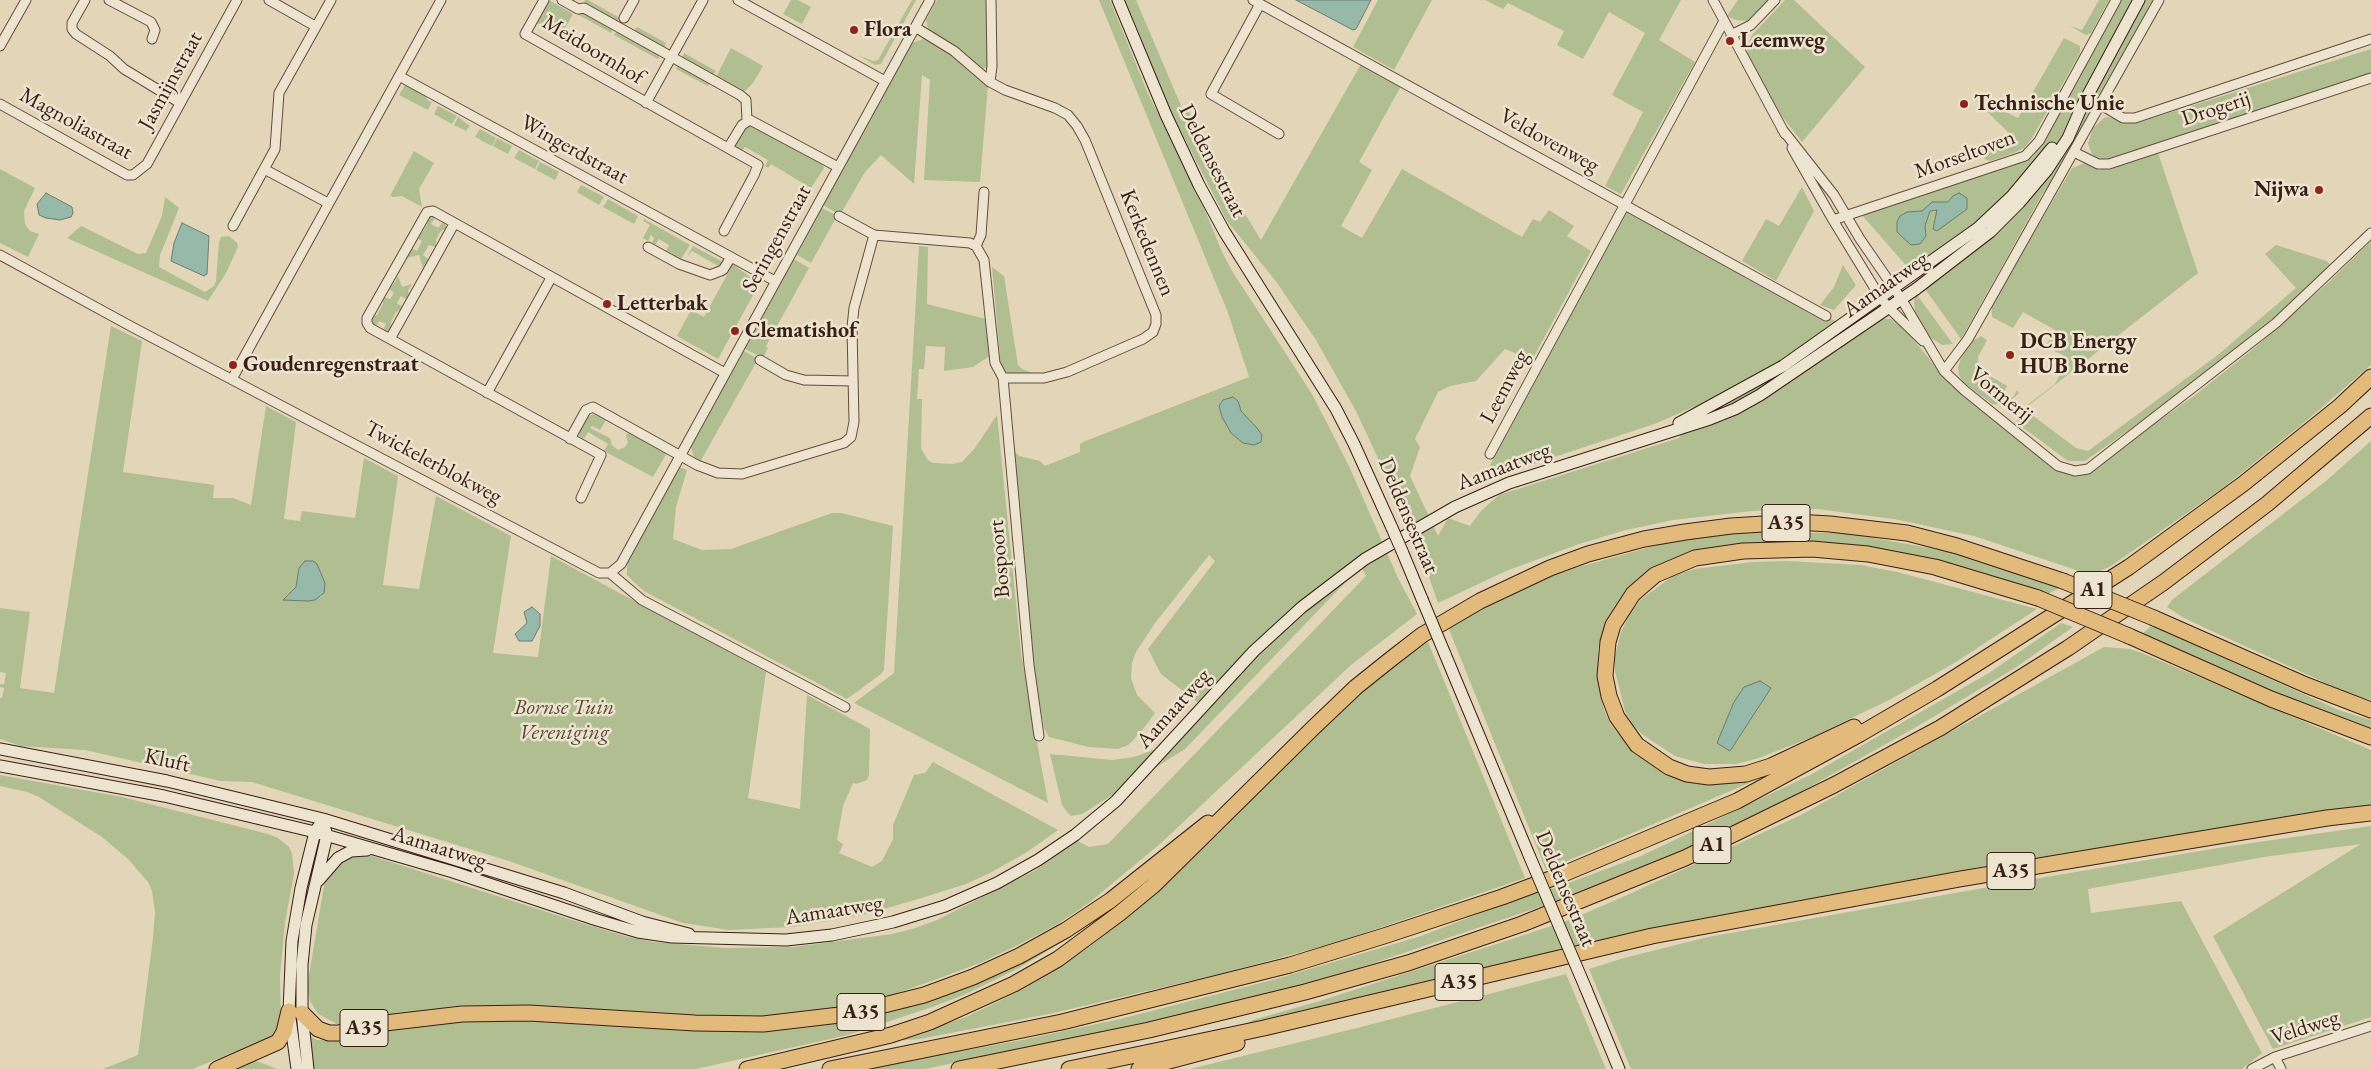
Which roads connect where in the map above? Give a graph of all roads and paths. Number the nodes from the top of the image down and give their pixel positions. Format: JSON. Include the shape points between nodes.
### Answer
{"nodes":[{"id":1,"x":26,"y":0,"type":"edge"},
{"id":2,"x":85,"y":0,"type":"edge"},
{"id":3,"x":110,"y":0,"type":"edge"},
{"id":4,"x":236,"y":0,"type":"edge"},
{"id":5,"x":269,"y":0,"type":"edge"},
{"id":6,"x":331,"y":0,"type":"edge"},
{"id":7,"x":441,"y":0,"type":"edge"},
{"id":8,"x":544,"y":0,"type":"edge"},
{"id":9,"x":562,"y":0,"type":"edge"},
{"id":10,"x":634,"y":0,"type":"edge"},
{"id":11,"x":703,"y":0,"type":"edge"},
{"id":12,"x":738,"y":0,"type":"edge"},
{"id":13,"x":930,"y":0,"type":"edge"},
{"id":14,"x":991,"y":0,"type":"edge"},
{"id":15,"x":1118,"y":0,"type":"edge"},
{"id":16,"x":1713,"y":0,"type":"edge"},
{"id":17,"x":1775,"y":0,"type":"edge"},
{"id":18,"x":2116,"y":0,"type":"edge"},
{"id":19,"x":2139,"y":0,"type":"edge"},
{"id":20,"x":2159,"y":0,"type":"edge"},
{"id":21,"x":1257,"y":2,"type":"edge"},
{"id":22,"x":624,"y":18,"type":"dead end"},
{"id":23,"x":1724,"y":21,"type":"junction"},
{"id":24,"x":315,"y":26,"type":"junction"},
{"id":25,"x":915,"y":27,"type":"junction"},
{"id":26,"x":1731,"y":35,"type":"junction"},
{"id":27,"x":152,"y":39,"type":"dead end"},
{"id":28,"x":2371,"y":39,"type":"edge"},
{"id":29,"x":0,"y":46,"type":"edge"},
{"id":30,"x":672,"y":57,"type":"junction"},
{"id":31,"x":399,"y":76,"type":"junction"},
{"id":32,"x":2371,"y":78,"type":"edge"},
{"id":33,"x":885,"y":82,"type":"junction"},
{"id":34,"x":990,"y":82,"type":"junction"},
{"id":35,"x":180,"y":103,"type":"junction"},
{"id":36,"x":646,"y":103,"type":"junction"},
{"id":37,"x":0,"y":104,"type":"edge"},
{"id":38,"x":2101,"y":105,"type":"junction"},
{"id":39,"x":2082,"y":106,"type":"junction"},
{"id":40,"x":747,"y":120,"type":"junction"},
{"id":41,"x":1782,"y":129,"type":"junction"},
{"id":42,"x":1280,"y":134,"type":"dead end"},
{"id":43,"x":728,"y":148,"type":"junction"},
{"id":44,"x":2074,"y":152,"type":"junction"},
{"id":45,"x":838,"y":167,"type":"junction"},
{"id":46,"x":264,"y":169,"type":"junction"},
{"id":47,"x":134,"y":175,"type":"joint"},
{"id":48,"x":984,"y":192,"type":"dead end"},
{"id":49,"x":328,"y":203,"type":"junction"},
{"id":50,"x":1624,"y":205,"type":"junction"},
{"id":51,"x":839,"y":216,"type":"dead end"},
{"id":52,"x":1846,"y":216,"type":"junction"},
{"id":53,"x":1833,"y":220,"type":"junction"},
{"id":54,"x":454,"y":224,"type":"junction"},
{"id":55,"x":233,"y":226,"type":"dead end"},
{"id":56,"x":724,"y":231,"type":"dead end"},
{"id":57,"x":2371,"y":233,"type":"edge"},
{"id":58,"x":874,"y":235,"type":"junction"},
{"id":59,"x":976,"y":246,"type":"junction"},
{"id":60,"x":648,"y":247,"type":"dead end"},
{"id":61,"x":0,"y":255,"type":"edge"},
{"id":62,"x":731,"y":257,"type":"junction"},
{"id":63,"x":551,"y":278,"type":"junction"},
{"id":64,"x":775,"y":281,"type":"junction"},
{"id":65,"x":1894,"y":288,"type":"junction"},
{"id":66,"x":1880,"y":297,"type":"junction"},
{"id":67,"x":1902,"y":300,"type":"junction"},
{"id":68,"x":1889,"y":308,"type":"junction"},
{"id":69,"x":1826,"y":316,"type":"dead end"},
{"id":70,"x":390,"y":339,"type":"junction"},
{"id":71,"x":1927,"y":344,"type":"junction"},
{"id":72,"x":760,"y":360,"type":"dead end"},
{"id":73,"x":1944,"y":371,"type":"junction"},
{"id":74,"x":724,"y":373,"type":"junction"},
{"id":75,"x":2371,"y":377,"type":"edge"},
{"id":76,"x":232,"y":378,"type":"junction"},
{"id":77,"x":1003,"y":378,"type":"junction"},
{"id":78,"x":853,"y":381,"type":"junction"},
{"id":79,"x":487,"y":393,"type":"junction"},
{"id":80,"x":2371,"y":416,"type":"edge"},
{"id":81,"x":1660,"y":434,"type":"junction"},
{"id":82,"x":570,"y":439,"type":"junction"},
{"id":83,"x":1490,"y":454,"type":"dead end"},
{"id":84,"x":679,"y":455,"type":"junction"},
{"id":85,"x":581,"y":498,"type":"dead end"},
{"id":86,"x":610,"y":573,"type":"junction"},
{"id":87,"x":1937,"y":689,"type":"junction"},
{"id":88,"x":844,"y":707,"type":"dead end"},
{"id":89,"x":2371,"y":710,"type":"edge"},
{"id":90,"x":1039,"y":736,"type":"dead end"},
{"id":91,"x":2371,"y":737,"type":"edge"},
{"id":92,"x":0,"y":749,"type":"edge"},
{"id":93,"x":0,"y":766,"type":"edge"},
{"id":94,"x":1232,"y":808,"type":"junction"},
{"id":95,"x":2371,"y":813,"type":"edge"},
{"id":96,"x":323,"y":819,"type":"junction"},
{"id":97,"x":315,"y":832,"type":"junction"},
{"id":98,"x":327,"y":835,"type":"junction"},
{"id":99,"x":376,"y":849,"type":"junction"},
{"id":100,"x":314,"y":886,"type":"junction"},
{"id":101,"x":695,"y":936,"type":"junction"},
{"id":102,"x":295,"y":1012,"type":"junction"},
{"id":103,"x":2371,"y":1026,"type":"edge"},
{"id":104,"x":1264,"y":1028,"type":"junction"},
{"id":105,"x":2275,"y":1057,"type":"junction"},
{"id":106,"x":217,"y":1069,"type":"edge"},
{"id":107,"x":297,"y":1069,"type":"edge"},
{"id":108,"x":308,"y":1069,"type":"edge"},
{"id":109,"x":747,"y":1069,"type":"edge"},
{"id":110,"x":830,"y":1069,"type":"edge"},
{"id":111,"x":958,"y":1069,"type":"edge"},
{"id":112,"x":1069,"y":1069,"type":"edge"},
{"id":113,"x":1139,"y":1069,"type":"edge"},
{"id":114,"x":1619,"y":1069,"type":"edge"},
{"id":115,"x":2252,"y":1069,"type":"edge"},
{"id":116,"x":2281,"y":1069,"type":"edge"}],
"edges":[{"from":1,"to":29,"type":"street"},
{"from":2,"to":35,"type":"street","via":[[72,29],[124,69]]},
{"from":3,"to":27,"type":"street","via":[[151,22],[155,30]]},
{"from":4,"to":35,"type":"street","name":"Jasmijnstraat"},
{"from":5,"to":24,"type":"street"},
{"from":6,"to":24,"type":"street"},
{"from":7,"to":31,"type":"street"},
{"from":8,"to":36,"type":"street","name":"Meidoornhof","via":[[525,34]]},
{"from":9,"to":30,"type":"street","name":"Meidoornhof","via":[[578,9],[584,8]]},
{"from":10,"to":22,"type":"street","name":"Meidoornhof"},
{"from":11,"to":30,"type":"street","name":"Meidoornhof"},
{"from":12,"to":33,"type":"street"},
{"from":13,"to":25,"type":"street","name":"Seringenstraat"},
{"from":14,"to":34,"type":"street"},
{"from":15,"to":114,"type":"main road","name":"Deldensestraat","bridge":true,"via":[[1199,185],[1224,231],[1336,409],[1369,476]]},
{"from":16,"to":23,"type":"street"},
{"from":17,"to":26,"type":"street","via":[[1751,25]]},
{"from":18,"to":52,"type":"street","name":"Morseltoven","via":[[2039,141],[2025,156]]},
{"from":19,"to":39,"type":"main road","name":"Aamaatweg"},
{"from":20,"to":38,"type":"street","name":"Vormerij"},
{"from":21,"to":42,"type":"street","via":[[1211,94]]},
{"from":21,"to":50,"type":"street","name":"Veldovenweg"},
{"from":23,"to":26,"type":"street"},
{"from":23,"to":50,"type":"street","name":"Leemweg"},
{"from":24,"to":46,"type":"street","via":[[279,93],[275,149]]},
{"from":25,"to":33,"type":"street","name":"Seringenstraat"},
{"from":25,"to":34,"type":"street","name":"Kerkedennen","via":[[954,51]]},
{"from":26,"to":41,"type":"street"},
{"from":28,"to":38,"type":"street","name":"Drogerij","via":[[2135,118],[2123,118]]},
{"from":30,"to":36,"type":"street","name":"Meidoornhof"},
{"from":30,"to":40,"type":"street","name":"Meidoornhof","via":[[744,98]]},
{"from":31,"to":49,"type":"street"},
{"from":31,"to":62,"type":"street","name":"Wingerdstraat"},
{"from":32,"to":44,"type":"street","name":"Drogerij","via":[[2109,164],[2098,164]]},
{"from":33,"to":45,"type":"street","name":"Seringenstraat"},
{"from":34,"to":77,"type":"street","name":"Kerkedennen","via":[[1055,108],[1068,115],[1077,126],[1086,140],[1156,315],[1153,332],[1143,340],[1067,372],[1044,378]]},
{"from":35,"to":47,"type":"street","name":"Jasmijnstraat","via":[[147,164]]},
{"from":36,"to":43,"type":"street","name":"Meidoornhof"},
{"from":37,"to":47,"type":"street","name":"Magnoliastraat","via":[[127,175]]},
{"from":38,"to":44,"type":"street","name":"Vormerij"},
{"from":39,"to":65,"type":"main road","name":"Aamaatweg","via":[[2042,162],[2012,196],[1978,228]]},
{"from":39,"to":67,"type":"main road","name":"Aamaatweg","via":[[2068,138],[2019,204],[1990,232]]},
{"from":40,"to":43,"type":"street"},
{"from":40,"to":45,"type":"street","via":[[755,121]]},
{"from":41,"to":52,"type":"street","via":[[1821,176]]},
{"from":41,"to":53,"type":"street"},
{"from":43,"to":56,"type":"street","name":"Meidoornhof","via":[[758,165]]},
{"from":44,"to":73,"type":"street","name":"Vormerij","via":[[1968,339]]},
{"from":45,"to":64,"type":"street","name":"Seringenstraat"},
{"from":46,"to":49,"type":"street"},
{"from":46,"to":55,"type":"street"},
{"from":48,"to":59,"type":"street","via":[[981,235]]},
{"from":49,"to":76,"type":"street"},
{"from":50,"to":69,"type":"street","name":"Veldovenweg"},
{"from":50,"to":83,"type":"street","name":"Leemweg"},
{"from":51,"to":58,"type":"street"},
{"from":52,"to":53,"type":"street","name":"Morseltoven"},
{"from":52,"to":65,"type":"street"},
{"from":53,"to":66,"type":"street"},
{"from":54,"to":63,"type":"street"},
{"from":54,"to":70,"type":"street"},
{"from":54,"to":70,"type":"street","via":[[432,211],[427,212],[389,277],[367,318],[370,328]]},
{"from":57,"to":73,"type":"street","name":"Vormerij","via":[[2276,323],[2088,469],[2075,471],[2058,466]]},
{"from":58,"to":59,"type":"street"},
{"from":58,"to":78,"type":"street","via":[[854,308]]},
{"from":59,"to":77,"type":"street","via":[[984,260],[995,364]]},
{"from":60,"to":62,"type":"street","via":[[679,264],[710,275],[723,270]]},
{"from":61,"to":76,"type":"street","name":"Twickelerblokweg"},
{"from":62,"to":64,"type":"street","name":"Wingerdstraat"},
{"from":63,"to":74,"type":"street"},
{"from":63,"to":79,"type":"street"},
{"from":64,"to":74,"type":"street","name":"Seringenstraat"},
{"from":65,"to":66,"type":"main road","name":"Aamaatweg"},
{"from":65,"to":67,"type":"street"},
{"from":66,"to":68,"type":"street"},
{"from":66,"to":81,"type":"main road","name":"Aamaatweg","via":[[1783,366]]},
{"from":67,"to":68,"type":"main road","name":"Aamaatweg"},
{"from":67,"to":71,"type":"street"},
{"from":68,"to":71,"type":"street"},
{"from":68,"to":81,"type":"main road","name":"Aamaatweg","via":[[1760,396],[1710,419]]},
{"from":70,"to":79,"type":"street"},
{"from":71,"to":73,"type":"street"},
{"from":72,"to":78,"type":"street","via":[[804,380]]},
{"from":74,"to":84,"type":"street","name":"Seringenstraat"},
{"from":75,"to":87,"type":"highway","number":"A1","via":[[2243,484],[2129,566]]},
{"from":76,"to":86,"type":"street","name":"Twickelerblokweg","via":[[599,573]]},
{"from":77,"to":90,"type":"street","name":"Bospoort","via":[[1029,665]]},
{"from":78,"to":84,"type":"street","via":[[854,422],[851,437],[844,443],[742,474],[718,473]]},
{"from":79,"to":82,"type":"street"},
{"from":80,"to":111,"type":"highway","number":"A1","via":[[2267,504],[2164,582],[2068,648],[1940,728],[1686,858],[1522,924],[1408,963],[1149,1030]]},
{"from":81,"to":101,"type":"main road","name":"Aamaatweg","via":[[1478,496],[1365,560],[1302,607],[1254,651],[1116,801],[1075,835],[997,883],[936,909],[832,935],[786,940]]},
{"from":82,"to":84,"type":"street","via":[[586,410],[593,407]]},
{"from":82,"to":85,"type":"street","via":[[601,455]]},
{"from":84,"to":86,"type":"street","name":"Seringenstraat","via":[[621,564]]},
{"from":86,"to":88,"type":"street","name":"Twickelerblokweg","via":[[642,600]]},
{"from":87,"to":91,"type":"highway","number":"A1","bridge":true,"via":[[1771,766],[1746,774],[1709,777],[1669,767],[1637,745],[1617,717],[1609,696],[1605,661],[1613,626],[1633,594],[1644,582],[1682,562],[1716,554],[1812,549],[1868,554],[1935,567],[2038,598],[2271,699]]},
{"from":87,"to":110,"type":"highway","number":"A1","via":[[1737,801],[1493,900],[1290,965],[1133,1005]]},
{"from":89,"to":94,"type":"highway","number":"A35","bridge":true,"via":[[2063,580],[1957,546],[1907,533],[1830,524],[1796,522],[1722,527],[1644,539],[1588,554],[1510,585],[1422,636],[1356,687]]},
{"from":92,"to":96,"type":"main road","name":"Kluft","via":[[167,781]]},
{"from":93,"to":97,"type":"main road","name":"Kluft","via":[[164,796]]},
{"from":94,"to":102,"type":"highway","number":"A35","via":[[1194,832],[1111,900],[1066,930],[973,977],[884,1006],[814,1020],[763,1024],[685,1023],[530,1013],[462,1014],[385,1023],[338,1033],[318,1028]]},
{"from":94,"to":109,"type":"highway","number":"A35","via":[[1120,914],[1058,959],[1014,984],[891,1035]]},
{"from":95,"to":104,"type":"highway","number":"A35","via":[[1960,880],[1652,936]]},
{"from":96,"to":97,"type":"main road"},
{"from":96,"to":98,"type":"main road"},
{"from":96,"to":101,"type":"main road","name":"Aamaatweg","via":[[564,893],[642,922]]},
{"from":97,"to":98,"type":"main road","name":"Aamaatweg"},
{"from":97,"to":102,"type":"main road","via":[[292,941]]},
{"from":98,"to":99,"type":"main road","name":"Aamaatweg"},
{"from":98,"to":100,"type":"main road"},
{"from":99,"to":100,"type":"main road","via":[[345,853],[330,864]]},
{"from":99,"to":101,"type":"main road","name":"Aamaatweg","via":[[638,932],[672,937]]},
{"from":100,"to":102,"type":"main road"},
{"from":102,"to":106,"type":"highway","via":[[278,1042]]},
{"from":102,"to":107,"type":"main road"},
{"from":102,"to":108,"type":"main road"},
{"from":103,"to":105,"type":"street","name":"Veldweg"},
{"from":104,"to":112,"type":"highway","number":"A35"},
{"from":104,"to":113,"type":"highway","number":"A35","via":[[1234,1044]]},
{"from":105,"to":115,"type":"street","name":"Veldweg"},
{"from":105,"to":116,"type":"street"}]}
